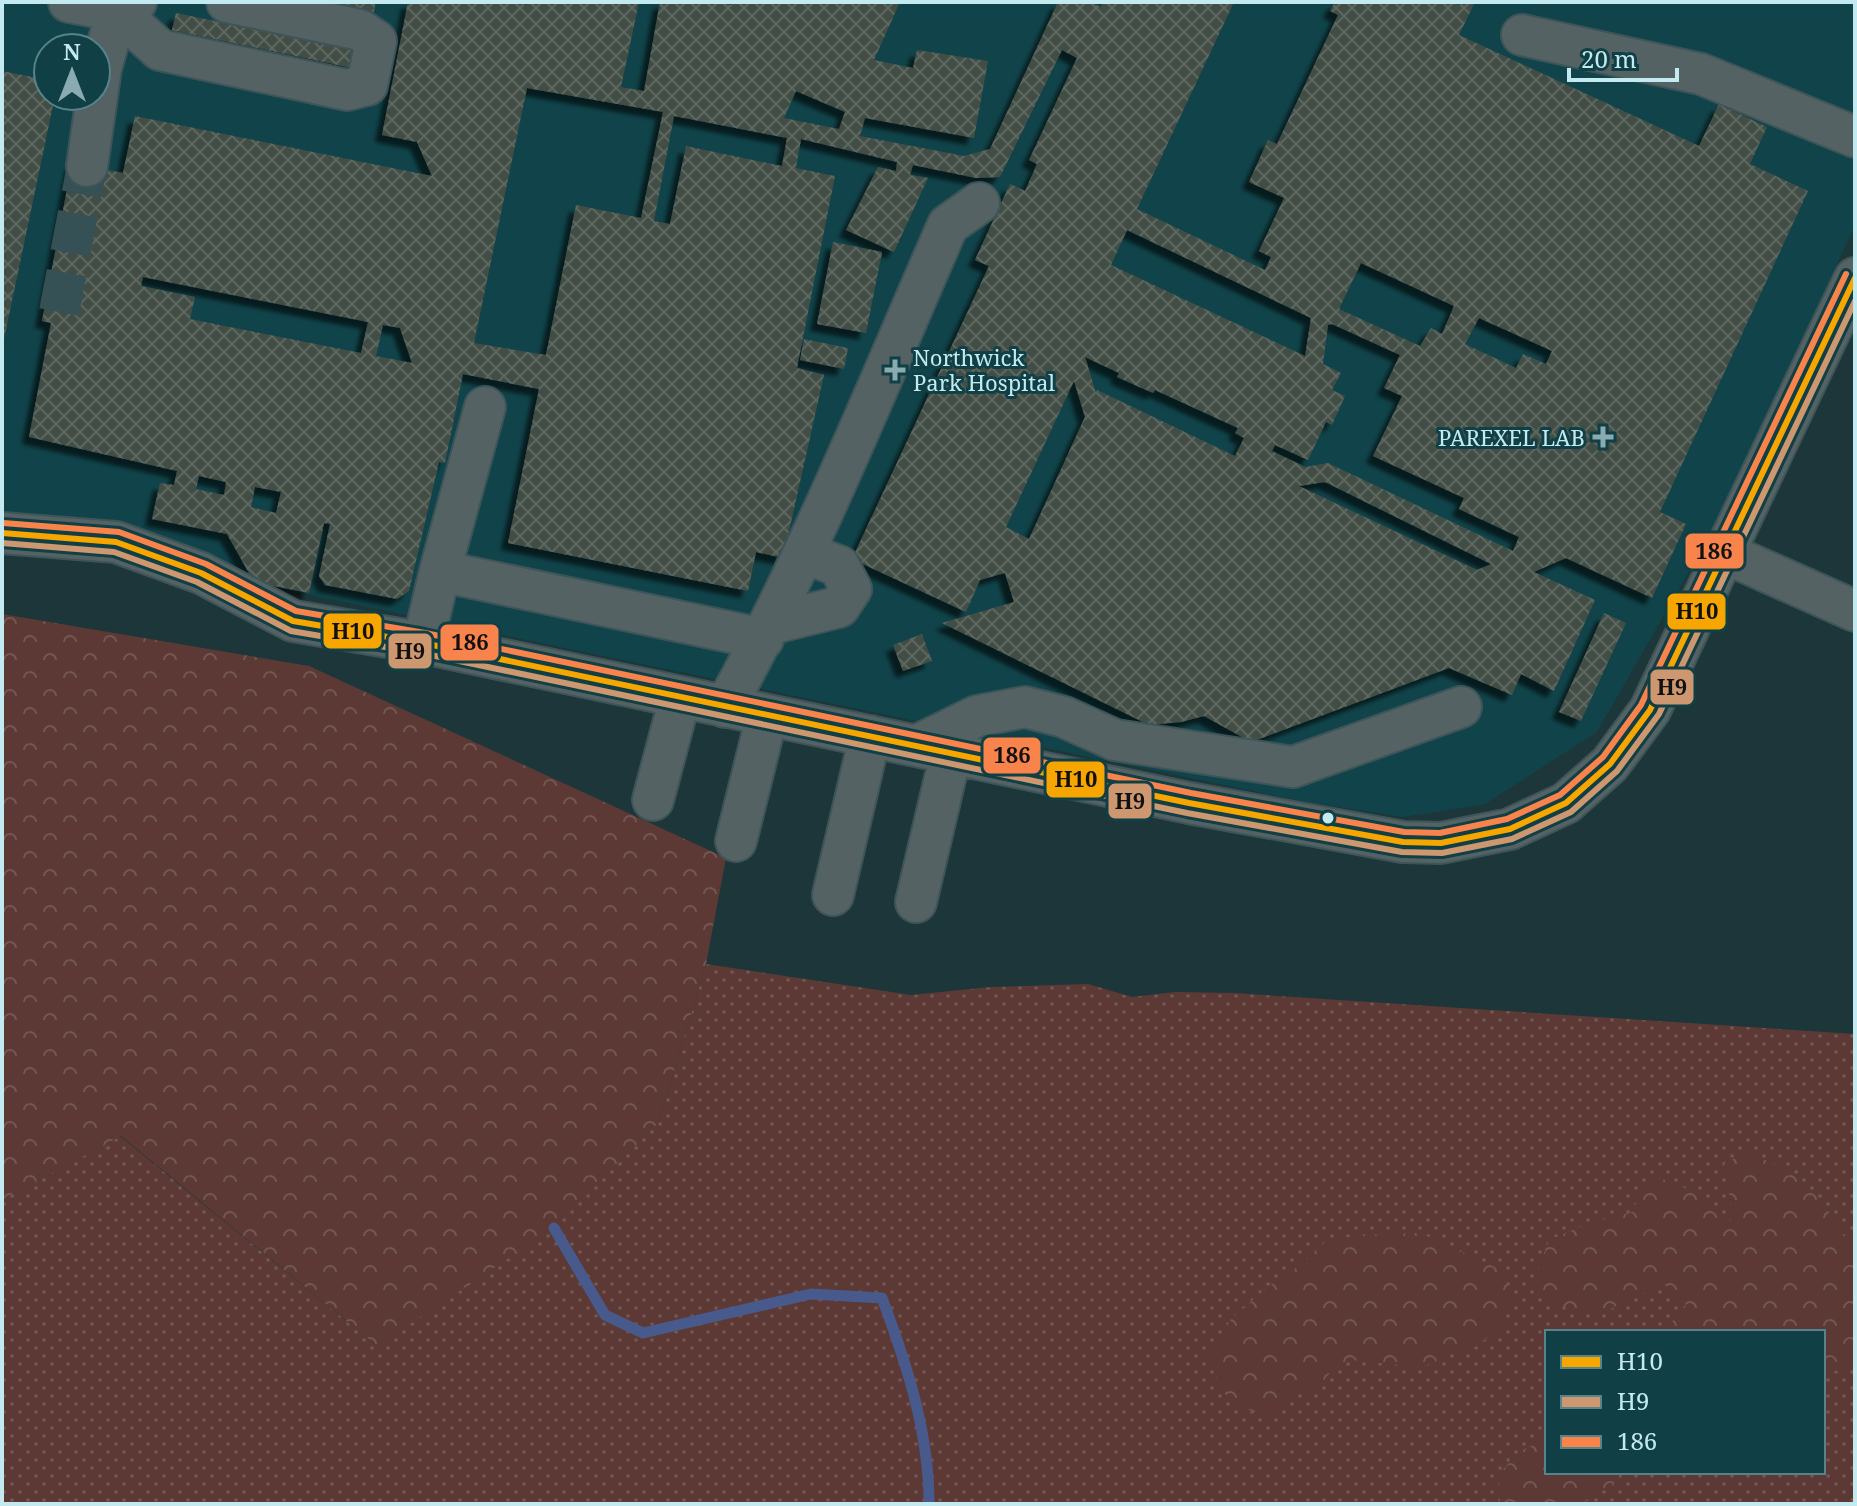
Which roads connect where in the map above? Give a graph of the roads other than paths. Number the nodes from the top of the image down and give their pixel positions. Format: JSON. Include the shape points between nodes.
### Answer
{"nodes":[{"id":1,"x":69,"y":2,"type":"edge"},
{"id":2,"x":227,"y":2,"type":"edge"},
{"id":3,"x":127,"y":6,"type":"edge"},
{"id":4,"x":1522,"y":35,"type":"dead end"},
{"id":5,"x":1855,"y":137,"type":"edge"},
{"id":6,"x":87,"y":166,"type":"tunnel mouth"},
{"id":7,"x":979,"y":203,"type":"dead end"},
{"id":8,"x":1855,"y":278,"type":"edge"},
{"id":9,"x":485,"y":407,"type":"dead end"},
{"id":10,"x":2,"y":533,"type":"edge"},
{"id":11,"x":804,"y":553,"type":"junction"},
{"id":12,"x":1725,"y":553,"type":"junction"},
{"id":13,"x":440,"y":571,"type":"junction"},
{"id":14,"x":1855,"y":611,"type":"edge"},
{"id":15,"x":767,"y":632,"type":"junction"},
{"id":16,"x":423,"y":643,"type":"junction"},
{"id":17,"x":680,"y":698,"type":"junction"},
{"id":18,"x":725,"y":707,"type":"junction"},
{"id":19,"x":1461,"y":707,"type":"dead end"},
{"id":20,"x":767,"y":716,"type":"junction"},
{"id":21,"x":870,"y":736,"type":"junction"},
{"id":22,"x":934,"y":749,"type":"junction"},
{"id":23,"x":653,"y":800,"type":"dead end"},
{"id":24,"x":736,"y":841,"type":"dead end"},
{"id":25,"x":833,"y":895,"type":"dead end"},
{"id":26,"x":916,"y":902,"type":"dead end"}],
"edges":[{"from":1,"to":3,"type":"street"},
{"from":2,"to":3,"type":"street","via":[[360,30],[376,41],[367,85],[347,90],[160,50]]},
{"from":3,"to":6,"type":"street","via":[[101,68]]},
{"from":4,"to":5,"type":"street","via":[[1701,74]]},
{"from":7,"to":11,"type":"street","via":[[948,225]]},
{"from":8,"to":12,"type":"street"},
{"from":9,"to":13,"type":"street"},
{"from":10,"to":16,"type":"street","via":[[116,542],[201,573],[293,621]]},
{"from":11,"to":15,"type":"street"},
{"from":11,"to":15,"type":"street","via":[[839,566],[851,589],[839,607]]},
{"from":12,"to":14,"type":"street"},
{"from":12,"to":22,"type":"street","via":[[1650,710],[1610,764],[1566,803],[1510,829],[1441,843],[1403,842]]},
{"from":13,"to":15,"type":"street"},
{"from":13,"to":16,"type":"street"},
{"from":15,"to":18,"type":"street"},
{"from":16,"to":17,"type":"street"},
{"from":17,"to":18,"type":"street"},
{"from":17,"to":23,"type":"street"},
{"from":18,"to":20,"type":"street"},
{"from":19,"to":22,"type":"street","via":[[1293,767],[1115,740],[1064,717],[1025,707],[977,716]]},
{"from":20,"to":21,"type":"street"},
{"from":20,"to":24,"type":"street"},
{"from":21,"to":22,"type":"street"},
{"from":21,"to":25,"type":"street"},
{"from":22,"to":26,"type":"street"}]}
